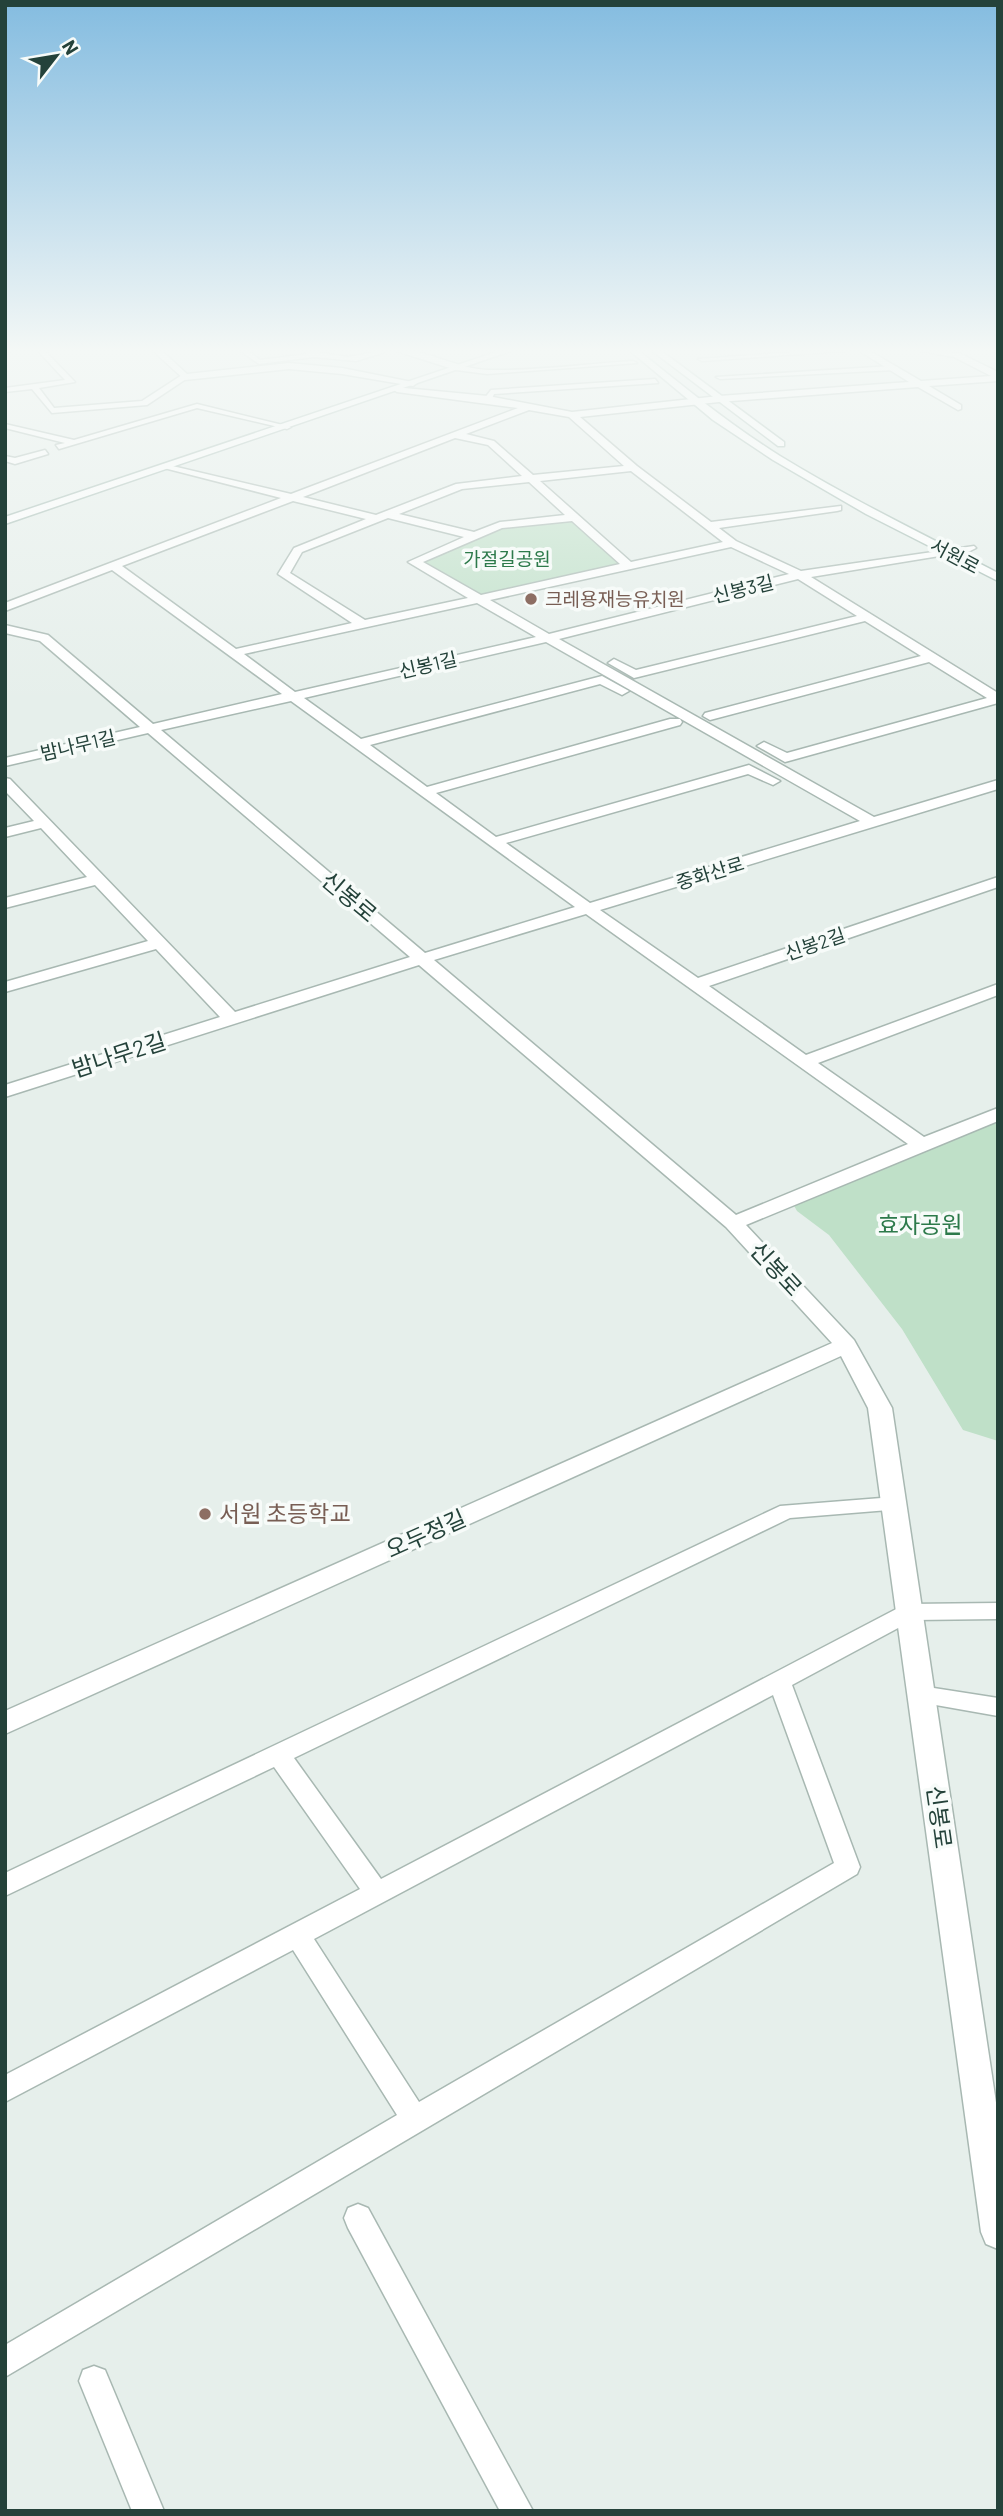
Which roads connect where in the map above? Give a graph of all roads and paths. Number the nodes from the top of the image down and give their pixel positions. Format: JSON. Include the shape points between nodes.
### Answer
{"nodes":[{"id":1,"x":164,"y":467,"type":"edge"},
{"id":2,"x":174,"y":467,"type":"edge"},
{"id":3,"x":373,"y":467,"type":"edge"},
{"id":4,"x":518,"y":467,"type":"edge"},
{"id":5,"x":794,"y":467,"type":"edge"},
{"id":6,"x":634,"y":468,"type":"joint"},
{"id":7,"x":530,"y":478,"type":"junction"},
{"id":8,"x":293,"y":498,"type":"junction"},
{"id":9,"x":837,"y":508,"type":"dead end"},
{"id":10,"x":379,"y":516,"type":"junction"},
{"id":11,"x":574,"y":517,"type":"junction"},
{"id":12,"x":6,"y":520,"type":"edge"},
{"id":13,"x":707,"y":526,"type":"junction"},
{"id":14,"x":475,"y":536,"type":"junction"},
{"id":15,"x":958,"y":541,"type":"dead end"},
{"id":16,"x":732,"y":543,"type":"junction"},
{"id":17,"x":947,"y":551,"type":"junction"},
{"id":18,"x":114,"y":566,"type":"junction"},
{"id":19,"x":629,"y":566,"type":"junction"},
{"id":20,"x":800,"y":575,"type":"junction"},
{"id":21,"x":998,"y":579,"type":"edge"},
{"id":22,"x":480,"y":599,"type":"junction"},
{"id":23,"x":5,"y":607,"type":"edge"},
{"id":24,"x":868,"y":617,"type":"junction"},
{"id":25,"x":362,"y":624,"type":"junction"},
{"id":26,"x":5,"y":629,"type":"edge"},
{"id":27,"x":564,"y":634,"type":"junction"},
{"id":28,"x":233,"y":653,"type":"junction"},
{"id":29,"x":932,"y":657,"type":"junction"},
{"id":30,"x":293,"y":696,"type":"junction"},
{"id":31,"x":997,"y":699,"type":"edge"},
{"id":32,"x":150,"y":728,"type":"junction"},
{"id":33,"x":359,"y":744,"type":"junction"},
{"id":34,"x":5,"y":762,"type":"edge"},
{"id":35,"x":5,"y":782,"type":"edge"},
{"id":36,"x":998,"y":784,"type":"edge"},
{"id":37,"x":425,"y":792,"type":"junction"},
{"id":38,"x":44,"y":823,"type":"junction"},
{"id":39,"x":866,"y":825,"type":"junction"},
{"id":40,"x":5,"y":832,"type":"edge"},
{"id":41,"x":494,"y":842,"type":"junction"},
{"id":42,"x":98,"y":878,"type":"junction"},
{"id":43,"x":998,"y":882,"type":"edge"},
{"id":44,"x":5,"y":903,"type":"edge"},
{"id":45,"x":591,"y":910,"type":"junction"},
{"id":46,"x":160,"y":943,"type":"junction"},
{"id":47,"x":421,"y":960,"type":"junction"},
{"id":48,"x":695,"y":985,"type":"junction"},
{"id":49,"x":5,"y":987,"type":"edge"},
{"id":50,"x":998,"y":989,"type":"edge"},
{"id":51,"x":232,"y":1019,"type":"junction"},
{"id":52,"x":804,"y":1062,"type":"junction"},
{"id":53,"x":5,"y":1091,"type":"edge"},
{"id":54,"x":998,"y":1114,"type":"edge"},
{"id":55,"x":922,"y":1145,"type":"junction"},
{"id":56,"x":733,"y":1223,"type":"junction"},
{"id":57,"x":846,"y":1345,"type":"junction"},
{"id":58,"x":894,"y":1504,"type":"junction"},
{"id":59,"x":998,"y":1611,"type":"edge"},
{"id":60,"x":910,"y":1612,"type":"junction"},
{"id":61,"x":779,"y":1681,"type":"junction"},
{"id":62,"x":922,"y":1695,"type":"junction"},
{"id":63,"x":998,"y":1707,"type":"edge"},
{"id":64,"x":5,"y":1723,"type":"edge"},
{"id":65,"x":278,"y":1754,"type":"junction"},
{"id":66,"x":5,"y":1885,"type":"edge"},
{"id":67,"x":377,"y":1894,"type":"junction"},
{"id":68,"x":298,"y":1935,"type":"junction"},
{"id":69,"x":5,"y":2089,"type":"edge"},
{"id":70,"x":415,"y":2119,"type":"junction"},
{"id":71,"x":358,"y":2218,"type":"dead end"},
{"id":72,"x":998,"y":2232,"type":"edge"},
{"id":73,"x":5,"y":2362,"type":"edge"},
{"id":74,"x":94,"y":2381,"type":"dead end"},
{"id":75,"x":148,"y":2511,"type":"edge"},
{"id":76,"x":517,"y":2511,"type":"edge"}],
"edges":[{"from":1,"to":12,"type":"street"},
{"from":2,"to":8,"type":"street"},
{"from":3,"to":8,"type":"street"},
{"from":4,"to":7,"type":"street"},
{"from":5,"to":17,"type":"street","name":"서원로"},
{"from":6,"to":7,"type":"street"},
{"from":6,"to":13,"type":"street","name":"신봉3길"},
{"from":7,"to":10,"type":"street","via":[[460,486]]},
{"from":7,"to":11,"type":"street"},
{"from":8,"to":10,"type":"street"},
{"from":8,"to":18,"type":"street"},
{"from":9,"to":13,"type":"street"},
{"from":10,"to":14,"type":"street"},
{"from":10,"to":25,"type":"street","via":[[298,550],[284,574]]},
{"from":11,"to":14,"type":"street","via":[[500,525]]},
{"from":11,"to":19,"type":"street"},
{"from":13,"to":16,"type":"street","name":"신봉3길"},
{"from":14,"to":22,"type":"street","via":[[414,562]]},
{"from":15,"to":17,"type":"street","name":"서원로","via":[[974,550]]},
{"from":16,"to":19,"type":"street"},
{"from":16,"to":20,"type":"street","name":"신봉3길"},
{"from":17,"to":20,"type":"street"},
{"from":17,"to":21,"type":"street","name":"서원로"},
{"from":18,"to":23,"type":"street"},
{"from":18,"to":28,"type":"street"},
{"from":19,"to":22,"type":"street"},
{"from":20,"to":24,"type":"street","name":"신봉3길"},
{"from":20,"to":27,"type":"street","name":"신봉3길"},
{"from":22,"to":25,"type":"street"},
{"from":22,"to":39,"type":"street"},
{"from":24,"to":27,"type":"street","via":[[634,674]]},
{"from":24,"to":29,"type":"street","name":"신봉3길"},
{"from":25,"to":28,"type":"street"},
{"from":26,"to":32,"type":"street","name":"신봉로","via":[[44,638]]},
{"from":27,"to":30,"type":"street","name":"신봉1길"},
{"from":28,"to":30,"type":"street"},
{"from":29,"to":31,"type":"street","name":"신봉3길"},
{"from":29,"to":31,"type":"street","name":"신봉3길","via":[[710,716],[785,758]]},
{"from":30,"to":32,"type":"street","name":"신봉1길"},
{"from":30,"to":33,"type":"street"},
{"from":32,"to":34,"type":"street","name":"밤나무1길"},
{"from":32,"to":47,"type":"street","name":"신봉로"},
{"from":33,"to":37,"type":"street"},
{"from":33,"to":37,"type":"street","via":[[602,680],[675,722]]},
{"from":35,"to":38,"type":"street"},
{"from":36,"to":39,"type":"street","name":"중화산로"},
{"from":37,"to":41,"type":"street"},
{"from":38,"to":40,"type":"street"},
{"from":38,"to":42,"type":"street"},
{"from":39,"to":41,"type":"street","via":[[749,769]]},
{"from":39,"to":45,"type":"street","name":"중화산로"},
{"from":41,"to":45,"type":"street"},
{"from":42,"to":44,"type":"street"},
{"from":42,"to":46,"type":"street"},
{"from":43,"to":48,"type":"street","name":"신봉2길"},
{"from":45,"to":47,"type":"street","name":"중화산로"},
{"from":45,"to":48,"type":"street"},
{"from":46,"to":49,"type":"street"},
{"from":46,"to":51,"type":"street"},
{"from":47,"to":51,"type":"street","name":"밤나무2길"},
{"from":47,"to":56,"type":"street","name":"신봉로"},
{"from":48,"to":52,"type":"street"},
{"from":50,"to":52,"type":"street"},
{"from":51,"to":53,"type":"street","name":"밤나무2길"},
{"from":52,"to":55,"type":"street"},
{"from":54,"to":55,"type":"street"},
{"from":55,"to":56,"type":"street"},
{"from":56,"to":57,"type":"street","name":"신봉로"},
{"from":57,"to":58,"type":"street","name":"신봉로","via":[[880,1408]]},
{"from":57,"to":64,"type":"street","name":"오두정길"},
{"from":58,"to":60,"type":"street","name":"신봉로"},
{"from":58,"to":65,"type":"lane","via":[[787,1511]]},
{"from":59,"to":60,"type":"lane"},
{"from":60,"to":61,"type":"lane"},
{"from":60,"to":62,"type":"street","name":"신봉로"},
{"from":61,"to":67,"type":"lane"},
{"from":61,"to":70,"type":"lane","via":[[848,1867]]},
{"from":62,"to":63,"type":"lane"},
{"from":62,"to":72,"type":"street","name":"신봉로"},
{"from":65,"to":66,"type":"lane"},
{"from":65,"to":67,"type":"lane"},
{"from":67,"to":68,"type":"lane"},
{"from":68,"to":69,"type":"lane"},
{"from":68,"to":70,"type":"lane"},
{"from":70,"to":73,"type":"lane"},
{"from":71,"to":76,"type":"lane"},
{"from":74,"to":75,"type":"lane"}]}
